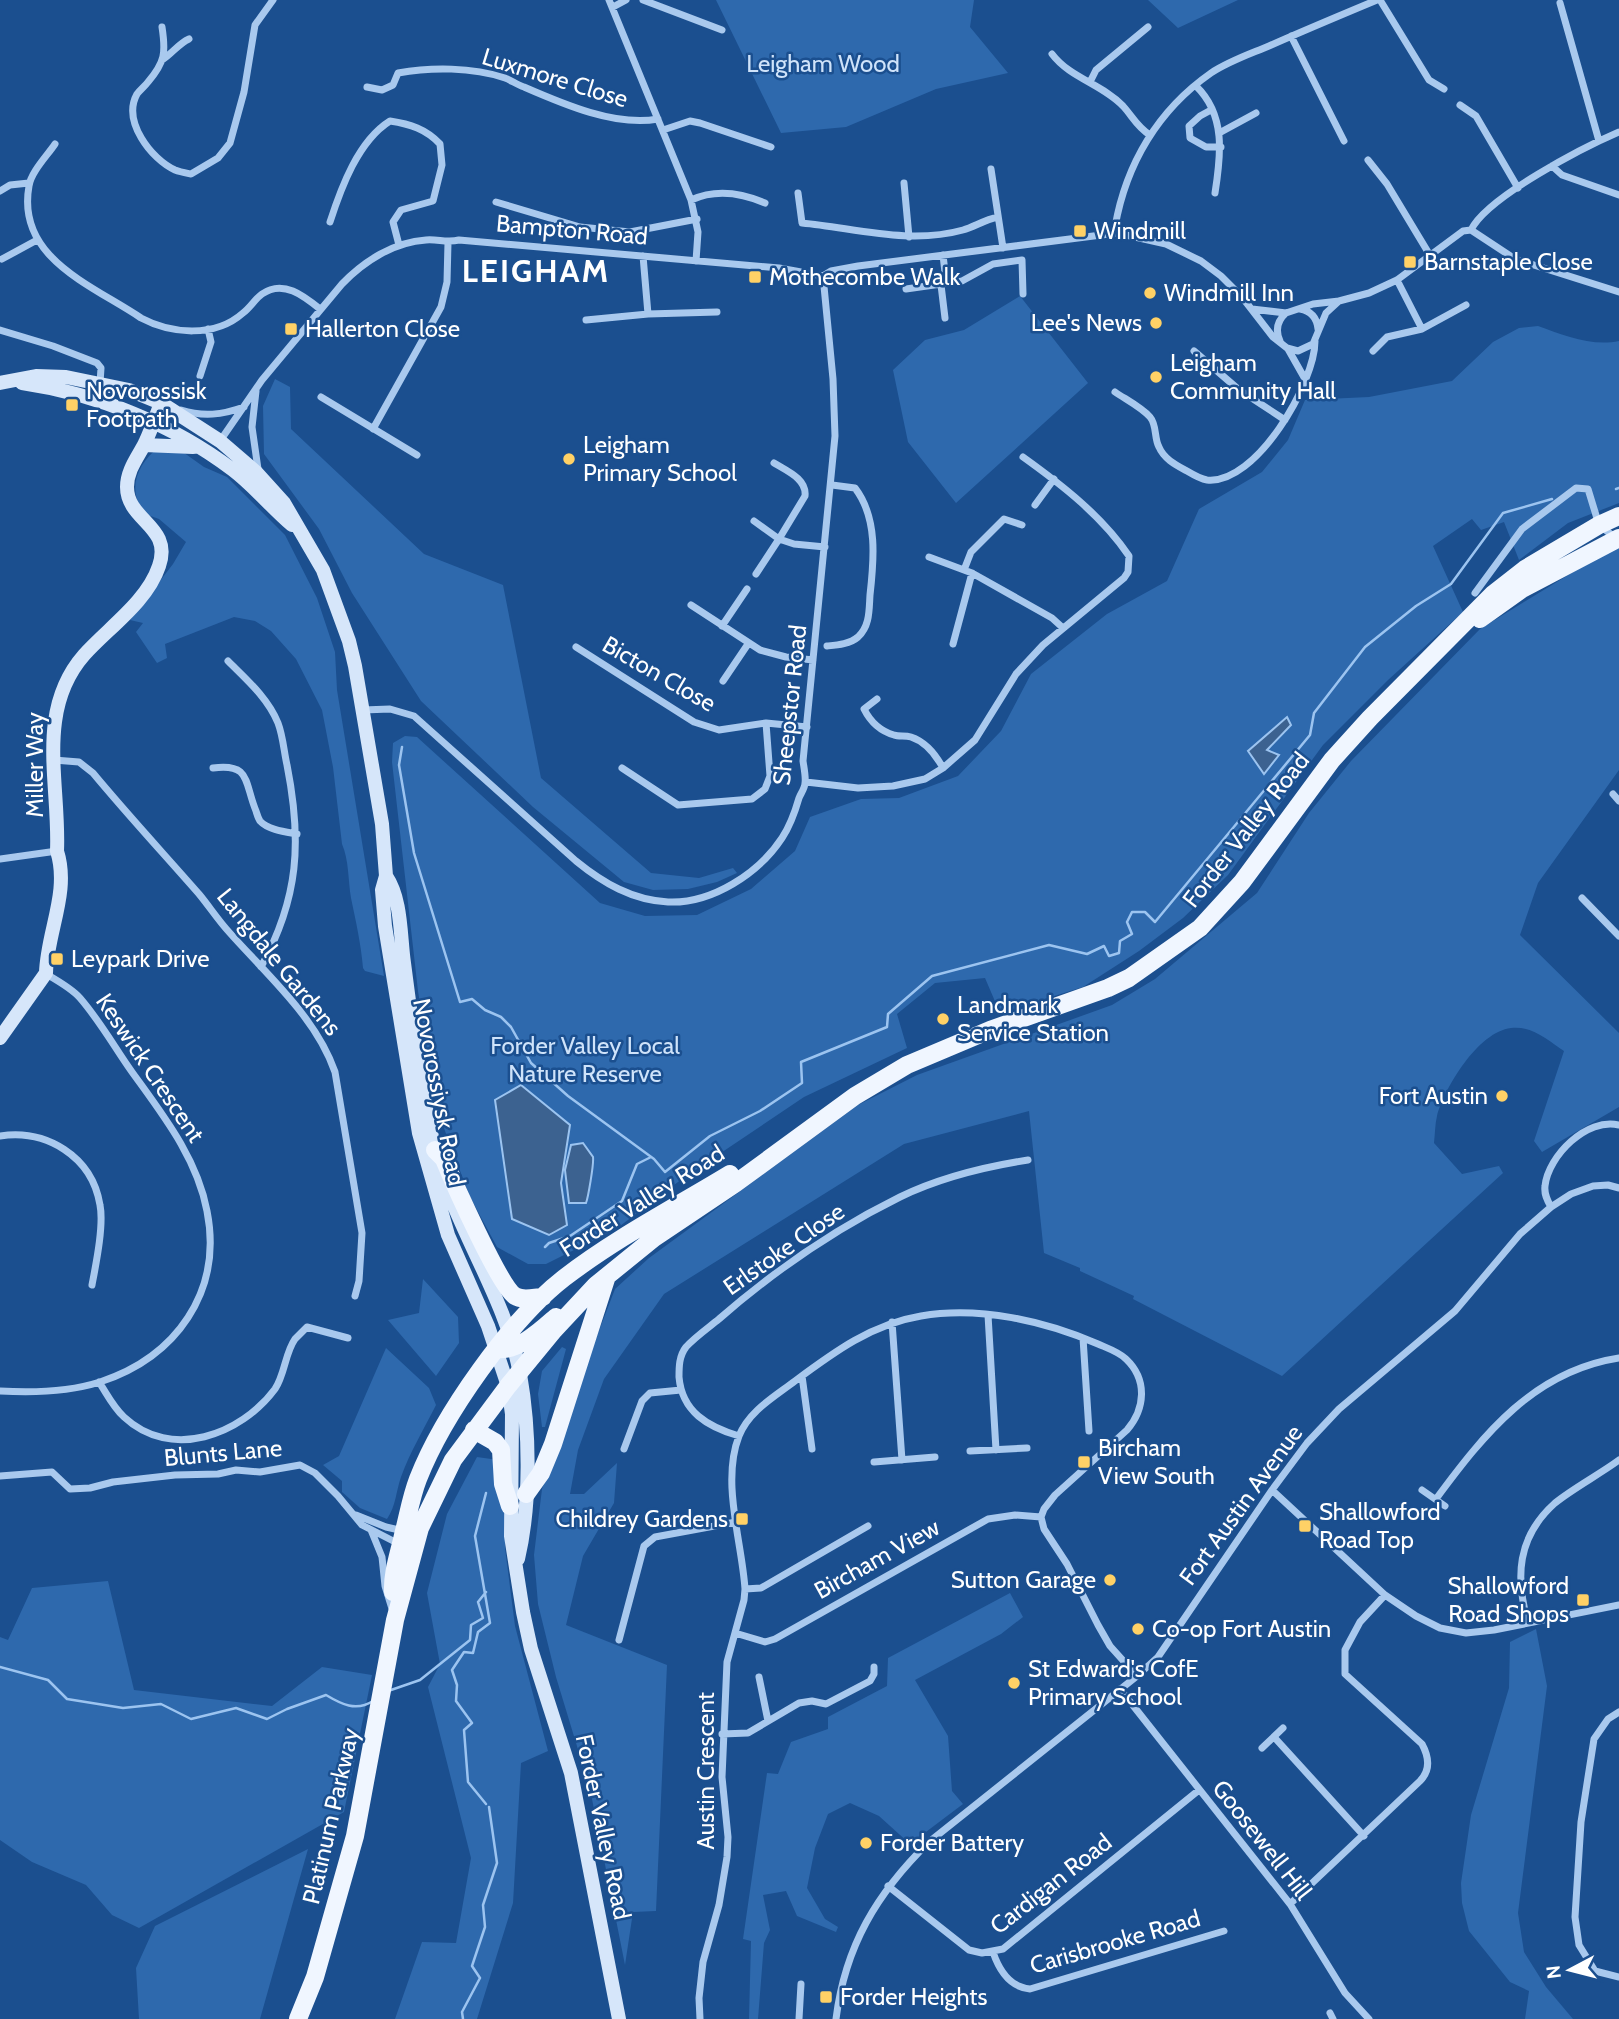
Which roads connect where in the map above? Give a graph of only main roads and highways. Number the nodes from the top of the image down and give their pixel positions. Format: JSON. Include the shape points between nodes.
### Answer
{"nodes":[{"id":1,"x":7,"y":383,"type":"edge"},
{"id":2,"x":163,"y":405,"type":"junction"},
{"id":3,"x":154,"y":421,"type":"junction"},
{"id":4,"x":220,"y":441,"type":"junction"},
{"id":5,"x":144,"y":445,"type":"junction"},
{"id":6,"x":204,"y":451,"type":"junction"},
{"id":7,"x":1619,"y":516,"type":"edge"},
{"id":8,"x":299,"y":531,"type":"junction"},
{"id":9,"x":1618,"y":539,"type":"edge"},
{"id":10,"x":1445,"y":642,"type":"junction"},
{"id":11,"x":386,"y":876,"type":"junction"},
{"id":12,"x":0,"y":1038,"type":"edge"},
{"id":13,"x":829,"y":1114,"type":"junction"},
{"id":14,"x":435,"y":1150,"type":"junction"},
{"id":15,"x":601,"y":1282,"type":"junction"},
{"id":16,"x":543,"y":1297,"type":"junction"},
{"id":17,"x":506,"y":1343,"type":"junction"},
{"id":18,"x":514,"y":1379,"type":"junction"},
{"id":19,"x":487,"y":1413,"type":"joint"},
{"id":20,"x":474,"y":1430,"type":"junction"},
{"id":21,"x":526,"y":1494,"type":"junction"},
{"id":22,"x":510,"y":1506,"type":"junction"},
{"id":23,"x":408,"y":1535,"type":"junction"},
{"id":24,"x":516,"y":1565,"type":"junction"},
{"id":25,"x":395,"y":1620,"type":"junction"},
{"id":26,"x":298,"y":2019,"type":"edge"},
{"id":27,"x":619,"y":2019,"type":"edge"}],
"edges":[{"from":1,"to":2,"type":"main road","name":"Novorossiysk Road","via":[[36,376],[66,377],[129,390]]},
{"from":1,"to":3,"type":"main road","name":"Novorossiysk Road","via":[[58,389]]},
{"from":2,"to":3,"type":"main road","name":"Miller Way"},
{"from":2,"to":4,"type":"main road","name":"Novorossiysk Road"},
{"from":3,"to":5,"type":"main road","name":"Miller Way"},
{"from":3,"to":6,"type":"main road","name":"Novorossiysk Road"},
{"from":4,"to":6,"type":"main road"},
{"from":4,"to":8,"type":"main road","name":"Novorossiysk Road","via":[[284,503]]},
{"from":5,"to":6,"type":"main road"},
{"from":5,"to":12,"type":"main road","name":"Miller Way","via":[[127,489],[134,509],[156,531],[160,565],[134,604],[83,656],[64,685],[54,718],[53,760],[61,889],[46,973]]},
{"from":6,"to":8,"type":"main road","name":"Novorossiysk Road","via":[[235,472]]},
{"from":7,"to":10,"type":"main road","name":"Forder Valley Road","via":[[1525,569]]},
{"from":8,"to":11,"type":"main road","name":"Novorossiysk Road","via":[[323,570],[349,641],[382,824]]},
{"from":9,"to":10,"type":"main road","name":"Forder Valley Road","via":[[1522,589]]},
{"from":10,"to":13,"type":"main road","name":"Forder Valley Road","via":[[1332,760],[1242,882],[1200,928],[1129,978],[907,1065]]},
{"from":11,"to":14,"type":"main road","name":"Novorossiysk Road","via":[[399,923]]},
{"from":11,"to":17,"type":"main road","name":"Novorossiysk Road","via":[[382,890],[385,926],[419,1133],[447,1236]]},
{"from":13,"to":15,"type":"main road","name":"Forder Valley Road","via":[[654,1238]]},
{"from":13,"to":16,"type":"main road","name":"Forder Valley Road","via":[[598,1253]]},
{"from":14,"to":16,"type":"main road","via":[[444,1159],[513,1296]]},
{"from":14,"to":17,"type":"main road","name":"Novorossiysk Road"},
{"from":15,"to":17,"type":"main road","via":[[582,1291],[542,1329]]},
{"from":15,"to":18,"type":"main road","name":"Forder Valley Road"},
{"from":15,"to":21,"type":"main road","via":[[553,1444]]},
{"from":16,"to":17,"type":"main road","name":"Forder Valley Road"},
{"from":17,"to":18,"type":"main road"},
{"from":17,"to":23,"type":"main road","name":"Platinum Parkway","via":[[446,1423],[418,1478]]},
{"from":18,"to":19,"type":"main road","name":"Forder Valley Road"},
{"from":18,"to":21,"type":"main road","via":[[527,1425]]},
{"from":18,"to":22,"type":"main road","name":"Forder Valley Road"},
{"from":19,"to":20,"type":"main road","name":"Platinum Parkway"},
{"from":20,"to":22,"type":"main road","via":[[501,1450]]},
{"from":20,"to":23,"type":"main road","name":"Platinum Parkway"},
{"from":21,"to":24,"type":"main road","name":"Forder Valley Road"},
{"from":22,"to":24,"type":"main road","name":"Forder Valley Road"},
{"from":23,"to":25,"type":"main road","name":"Platinum Parkway"},
{"from":23,"to":25,"type":"main road","name":"Platinum Parkway","via":[[393,1583]]},
{"from":24,"to":27,"type":"main road","name":"Forder Valley Road","via":[[531,1648],[571,1773]]},
{"from":25,"to":26,"type":"main road","name":"Platinum Parkway","via":[[355,1836]]}]}
